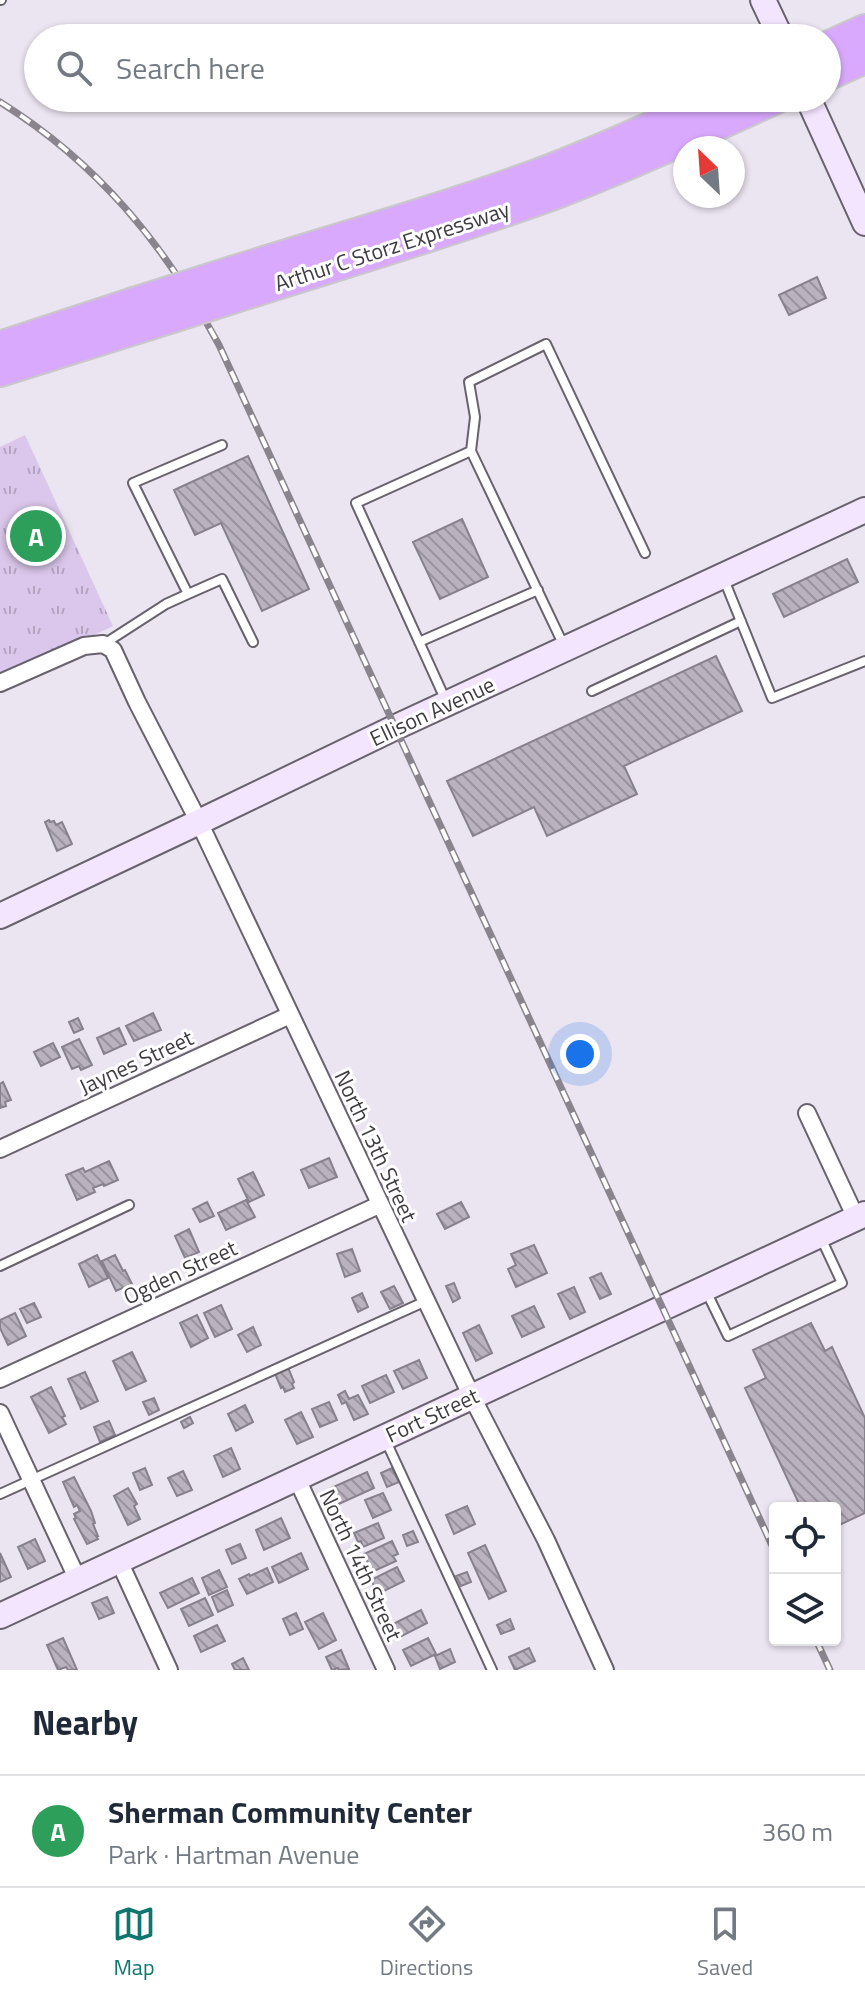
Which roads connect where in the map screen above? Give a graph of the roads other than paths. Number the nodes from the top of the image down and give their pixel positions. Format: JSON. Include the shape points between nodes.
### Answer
{"nodes":[{"id":1,"x":763,"y":0,"type":"edge"},
{"id":2,"x":774,"y":24,"type":"edge"},
{"id":3,"x":865,"y":30,"type":"edge"},
{"id":4,"x":841,"y":41,"type":"edge"},
{"id":5,"x":865,"y":58,"type":"edge"},
{"id":6,"x":841,"y":69,"type":"edge"},
{"id":7,"x":684,"y":112,"type":"edge"},
{"id":8,"x":744,"y":112,"type":"edge"},
{"id":9,"x":814,"y":112,"type":"edge"},
{"id":10,"x":865,"y":223,"type":"edge"},
{"id":11,"x":241,"y":282,"type":"junction"},
{"id":12,"x":140,"y":314,"type":"junction"},
{"id":13,"x":0,"y":347,"type":"edge"},
{"id":14,"x":0,"y":371,"type":"edge"},
{"id":15,"x":222,"y":445,"type":"dead end"},
{"id":16,"x":471,"y":451,"type":"junction"},
{"id":17,"x":865,"y":510,"type":"edge"},
{"id":18,"x":645,"y":553,"type":"dead end"},
{"id":19,"x":723,"y":576,"type":"junction"},
{"id":20,"x":538,"y":590,"type":"junction"},
{"id":21,"x":188,"y":594,"type":"junction"},
{"id":22,"x":741,"y":621,"type":"junction"},
{"id":23,"x":253,"y":642,"type":"dead end"},
{"id":24,"x":419,"y":642,"type":"junction"},
{"id":25,"x":103,"y":644,"type":"junction"},
{"id":26,"x":566,"y":648,"type":"junction"},
{"id":27,"x":865,"y":661,"type":"edge"},
{"id":28,"x":0,"y":683,"type":"edge"},
{"id":29,"x":592,"y":691,"type":"dead end"},
{"id":30,"x":447,"y":703,"type":"junction"},
{"id":31,"x":199,"y":822,"type":"junction"},
{"id":32,"x":0,"y":916,"type":"edge"},
{"id":33,"x":290,"y":1015,"type":"junction"},
{"id":34,"x":807,"y":1113,"type":"dead end"},
{"id":35,"x":0,"y":1149,"type":"edge"},
{"id":36,"x":129,"y":1205,"type":"dead end"},
{"id":37,"x":379,"y":1205,"type":"junction"},
{"id":38,"x":860,"y":1216,"type":"edge"},
{"id":39,"x":819,"y":1235,"type":"junction"},
{"id":40,"x":0,"y":1266,"type":"edge"},
{"id":41,"x":705,"y":1289,"type":"junction"},
{"id":42,"x":427,"y":1301,"type":"junction"},
{"id":43,"x":0,"y":1379,"type":"edge"},
{"id":44,"x":472,"y":1397,"type":"junction"},
{"id":45,"x":0,"y":1413,"type":"edge"},
{"id":46,"x":384,"y":1437,"type":"junction"},
{"id":47,"x":297,"y":1479,"type":"junction"},
{"id":48,"x":31,"y":1480,"type":"junction"},
{"id":49,"x":0,"y":1494,"type":"edge"},
{"id":50,"x":119,"y":1561,"type":"junction"},
{"id":51,"x":78,"y":1580,"type":"junction"},
{"id":52,"x":0,"y":1616,"type":"edge"},
{"id":53,"x":169,"y":1670,"type":"edge"},
{"id":54,"x":386,"y":1670,"type":"edge"},
{"id":55,"x":492,"y":1670,"type":"edge"},
{"id":56,"x":605,"y":1670,"type":"edge"}],
"edges":[{"from":1,"to":2,"type":"street"},
{"from":3,"to":4,"type":"highway"},
{"from":5,"to":6,"type":"highway"},
{"from":7,"to":11,"type":"highway","name":"Arthur C Storz Expressway","via":[[541,173]]},
{"from":8,"to":11,"type":"highway","name":"Arthur C Storz Expressway","via":[[632,162],[455,227]]},
{"from":9,"to":10,"type":"street"},
{"from":11,"to":12,"type":"highway","name":"Arthur C Storz Expressway","bridge":true},
{"from":12,"to":13,"type":"highway","name":"Arthur C Storz Expressway"},
{"from":12,"to":14,"type":"highway","name":"Arthur C Storz Expressway"},
{"from":15,"to":21,"type":"lane","via":[[133,483]]},
{"from":16,"to":18,"type":"lane","via":[[475,417],[469,382],[546,344]]},
{"from":16,"to":20,"type":"lane"},
{"from":16,"to":24,"type":"lane","via":[[356,503]]},
{"from":17,"to":19,"type":"street","name":"Ellison Avenue"},
{"from":19,"to":22,"type":"lane"},
{"from":19,"to":26,"type":"street","name":"Ellison Avenue"},
{"from":20,"to":24,"type":"lane"},
{"from":20,"to":26,"type":"lane"},
{"from":21,"to":23,"type":"lane","via":[[222,579]]},
{"from":21,"to":25,"type":"lane"},
{"from":22,"to":27,"type":"lane","via":[[772,698]]},
{"from":22,"to":29,"type":"lane"},
{"from":24,"to":30,"type":"lane"},
{"from":25,"to":28,"type":"street","via":[[84,646]]},
{"from":25,"to":31,"type":"street","name":"North 13th Street","via":[[113,650]]},
{"from":26,"to":30,"type":"street","name":"Ellison Avenue"},
{"from":30,"to":31,"type":"street","name":"Ellison Avenue"},
{"from":31,"to":32,"type":"street","name":"Ellison Avenue"},
{"from":31,"to":33,"type":"street","name":"North 13th Street"},
{"from":33,"to":35,"type":"street","name":"Jaynes Street"},
{"from":33,"to":37,"type":"street","name":"North 13th Street"},
{"from":34,"to":38,"type":"street"},
{"from":36,"to":40,"type":"lane"},
{"from":37,"to":42,"type":"street","name":"North 13th Street"},
{"from":37,"to":43,"type":"street","name":"Ogden Street"},
{"from":38,"to":39,"type":"street","name":"Fort Street"},
{"from":39,"to":41,"type":"street","name":"Fort Street"},
{"from":39,"to":41,"type":"lane","via":[[842,1283],[814,1297],[728,1336]]},
{"from":41,"to":44,"type":"street","name":"Fort Street"},
{"from":42,"to":44,"type":"street","name":"North 13th Street"},
{"from":42,"to":48,"type":"lane"},
{"from":44,"to":46,"type":"street","name":"Fort Street"},
{"from":44,"to":56,"type":"street","name":"North 13th Street"},
{"from":45,"to":48,"type":"street"},
{"from":46,"to":47,"type":"street","name":"Fort Street"},
{"from":46,"to":55,"type":"lane"},
{"from":47,"to":50,"type":"street","name":"Fort Street"},
{"from":47,"to":54,"type":"street","name":"North 14th Street"},
{"from":48,"to":49,"type":"lane"},
{"from":48,"to":51,"type":"street"},
{"from":50,"to":51,"type":"street","name":"Fort Street"},
{"from":50,"to":53,"type":"street"},
{"from":51,"to":52,"type":"street","name":"Fort Street"}]}
